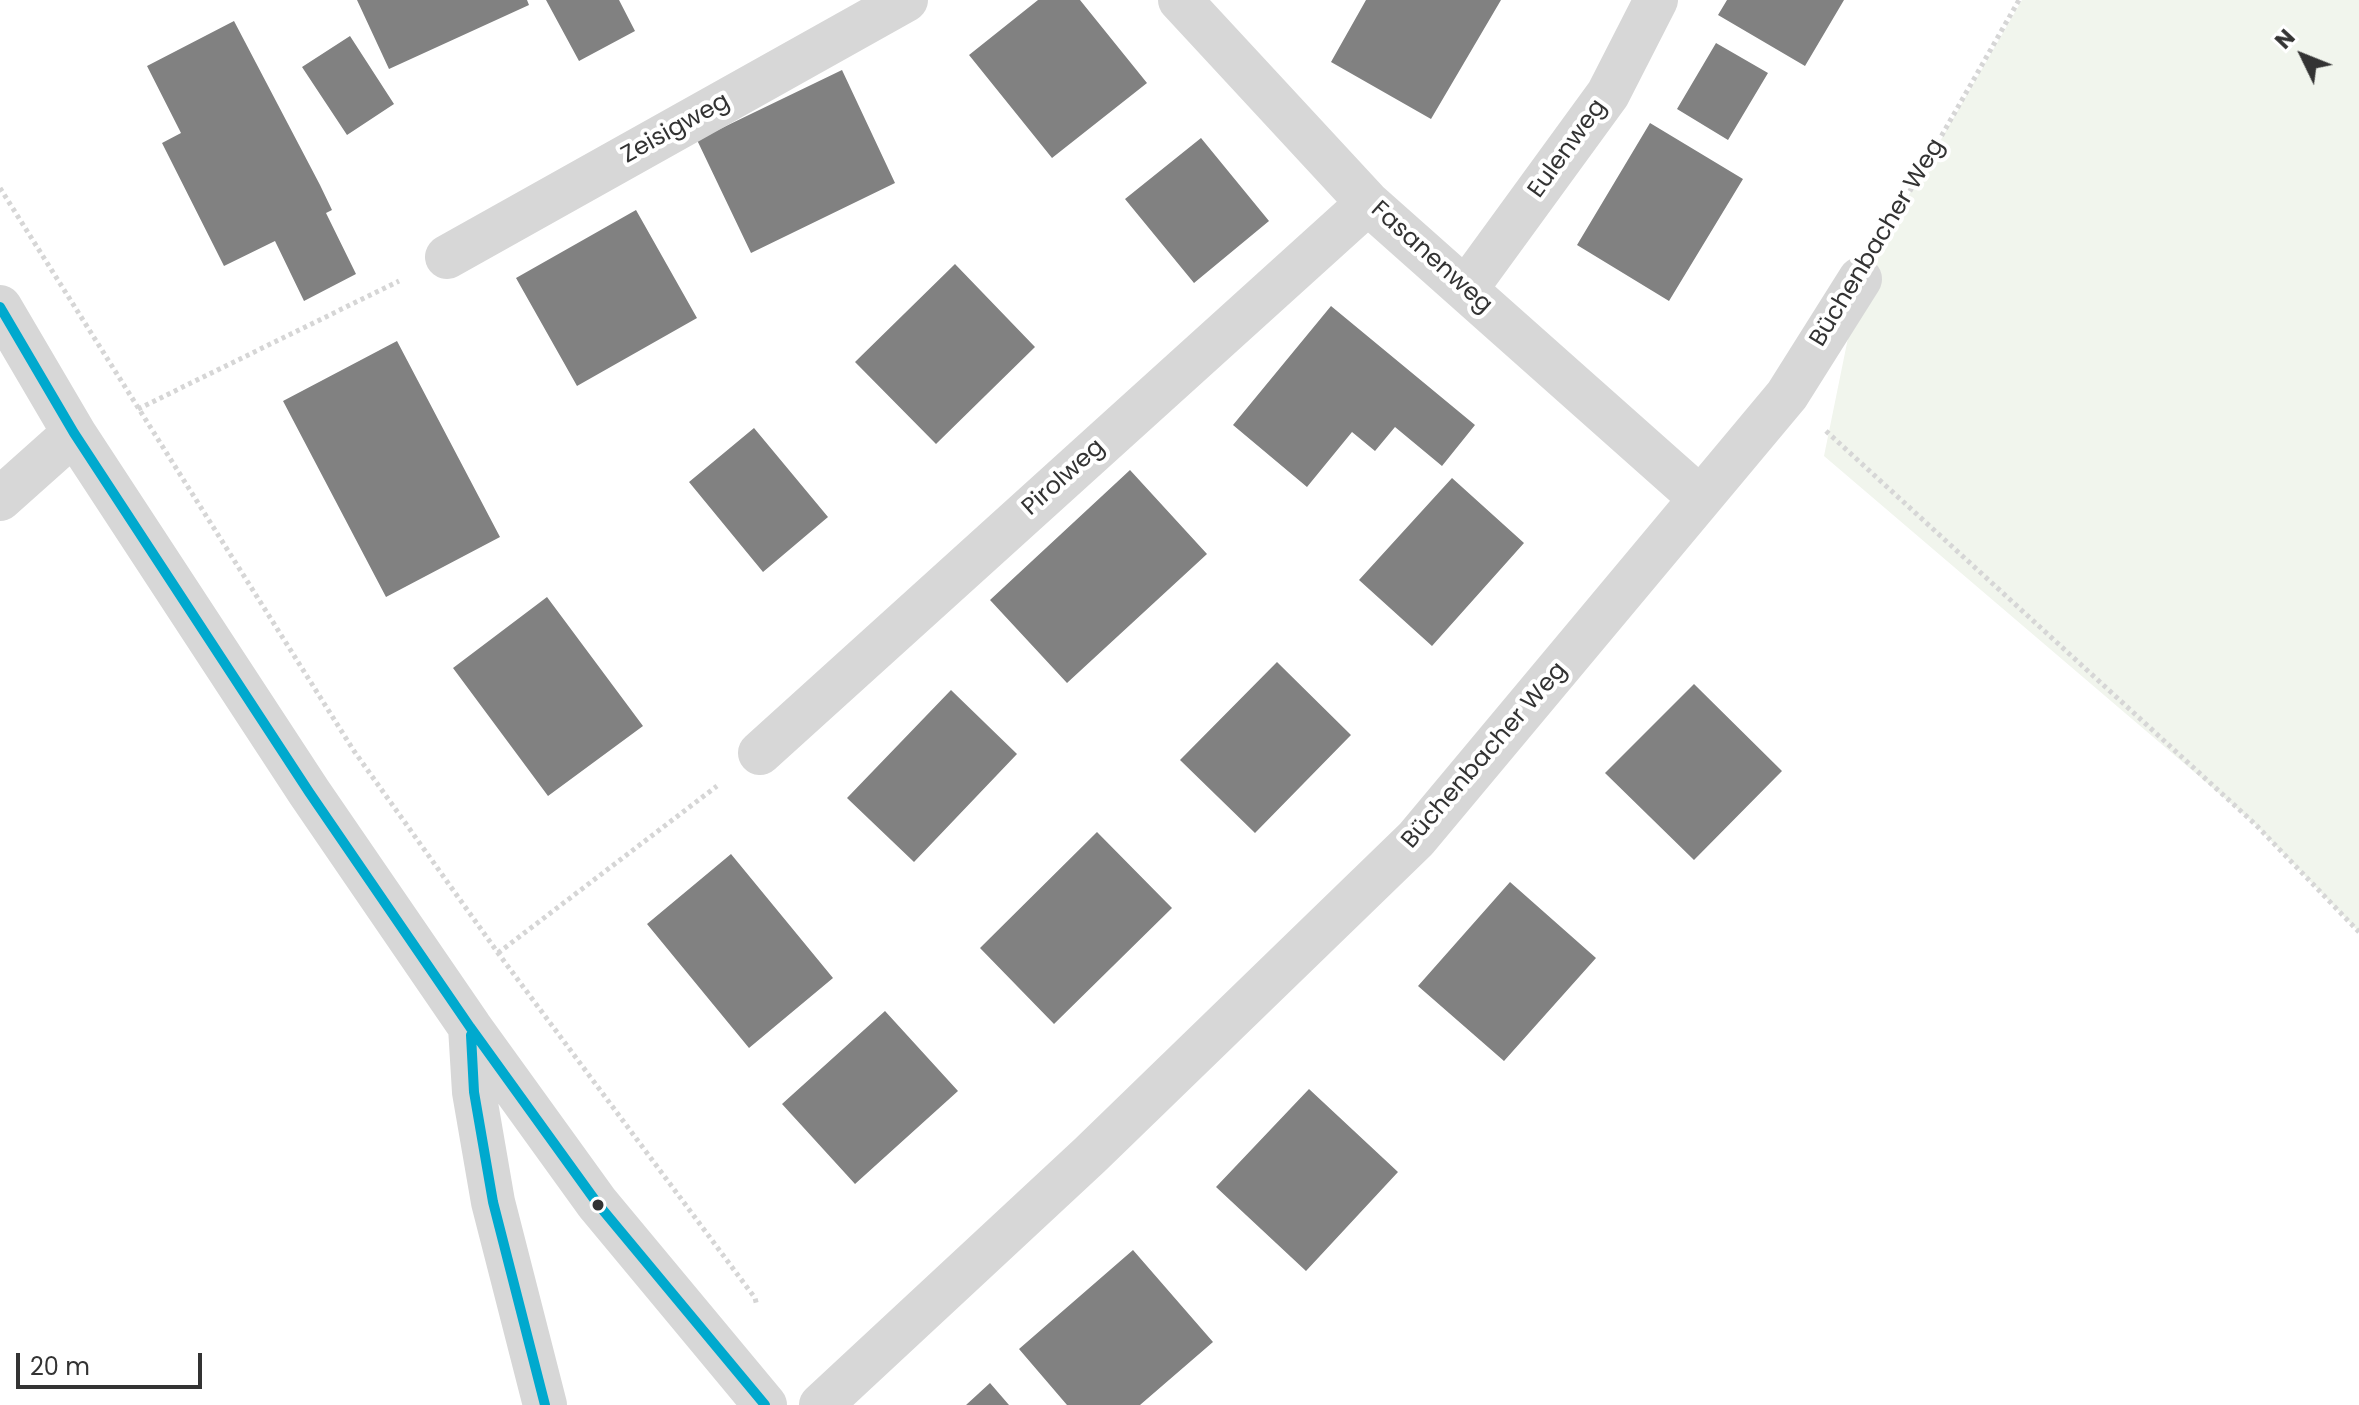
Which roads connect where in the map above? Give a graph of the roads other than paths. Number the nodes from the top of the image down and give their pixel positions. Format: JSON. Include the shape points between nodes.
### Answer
{"nodes":[{"id":1,"x":906,"y":0,"type":"edge"},
{"id":2,"x":1180,"y":0,"type":"edge"},
{"id":3,"x":1656,"y":0,"type":"edge"},
{"id":4,"x":1368,"y":203,"type":"junction"},
{"id":5,"x":447,"y":257,"type":"road end"},
{"id":6,"x":1860,"y":279,"type":"road end"},
{"id":7,"x":1466,"y":289,"type":"junction"},
{"id":8,"x":0,"y":307,"type":"edge"},
{"id":9,"x":74,"y":433,"type":"junction"},
{"id":10,"x":1700,"y":498,"type":"junction"},
{"id":11,"x":0,"y":499,"type":"edge"},
{"id":12,"x":760,"y":753,"type":"road end"},
{"id":13,"x":470,"y":1027,"type":"junction"},
{"id":14,"x":545,"y":1405,"type":"edge"},
{"id":15,"x":765,"y":1405,"type":"edge"},
{"id":16,"x":821,"y":1405,"type":"edge"}],
"edges":[{"from":1,"to":5,"type":"street","name":"Zeisigweg"},
{"from":2,"to":4,"type":"street","name":"Fasanenweg"},
{"from":3,"to":7,"type":"street","name":"Eulenweg","via":[[1608,94]]},
{"from":4,"to":7,"type":"street","name":"Fasanenweg"},
{"from":4,"to":12,"type":"street","name":"Pirolweg"},
{"from":6,"to":10,"type":"street","name":"Büchenbacher Weg","via":[[1787,395]]},
{"from":7,"to":10,"type":"street","name":"Fasanenweg"},
{"from":8,"to":9,"type":"street"},
{"from":9,"to":11,"type":"street"},
{"from":9,"to":13,"type":"street"},
{"from":10,"to":16,"type":"street","name":"Büchenbacher Weg","via":[[1416,839],[1090,1155]]},
{"from":13,"to":14,"type":"street","via":[[474,1092],[493,1202]]},
{"from":13,"to":15,"type":"street","via":[[597,1203]]}]}
